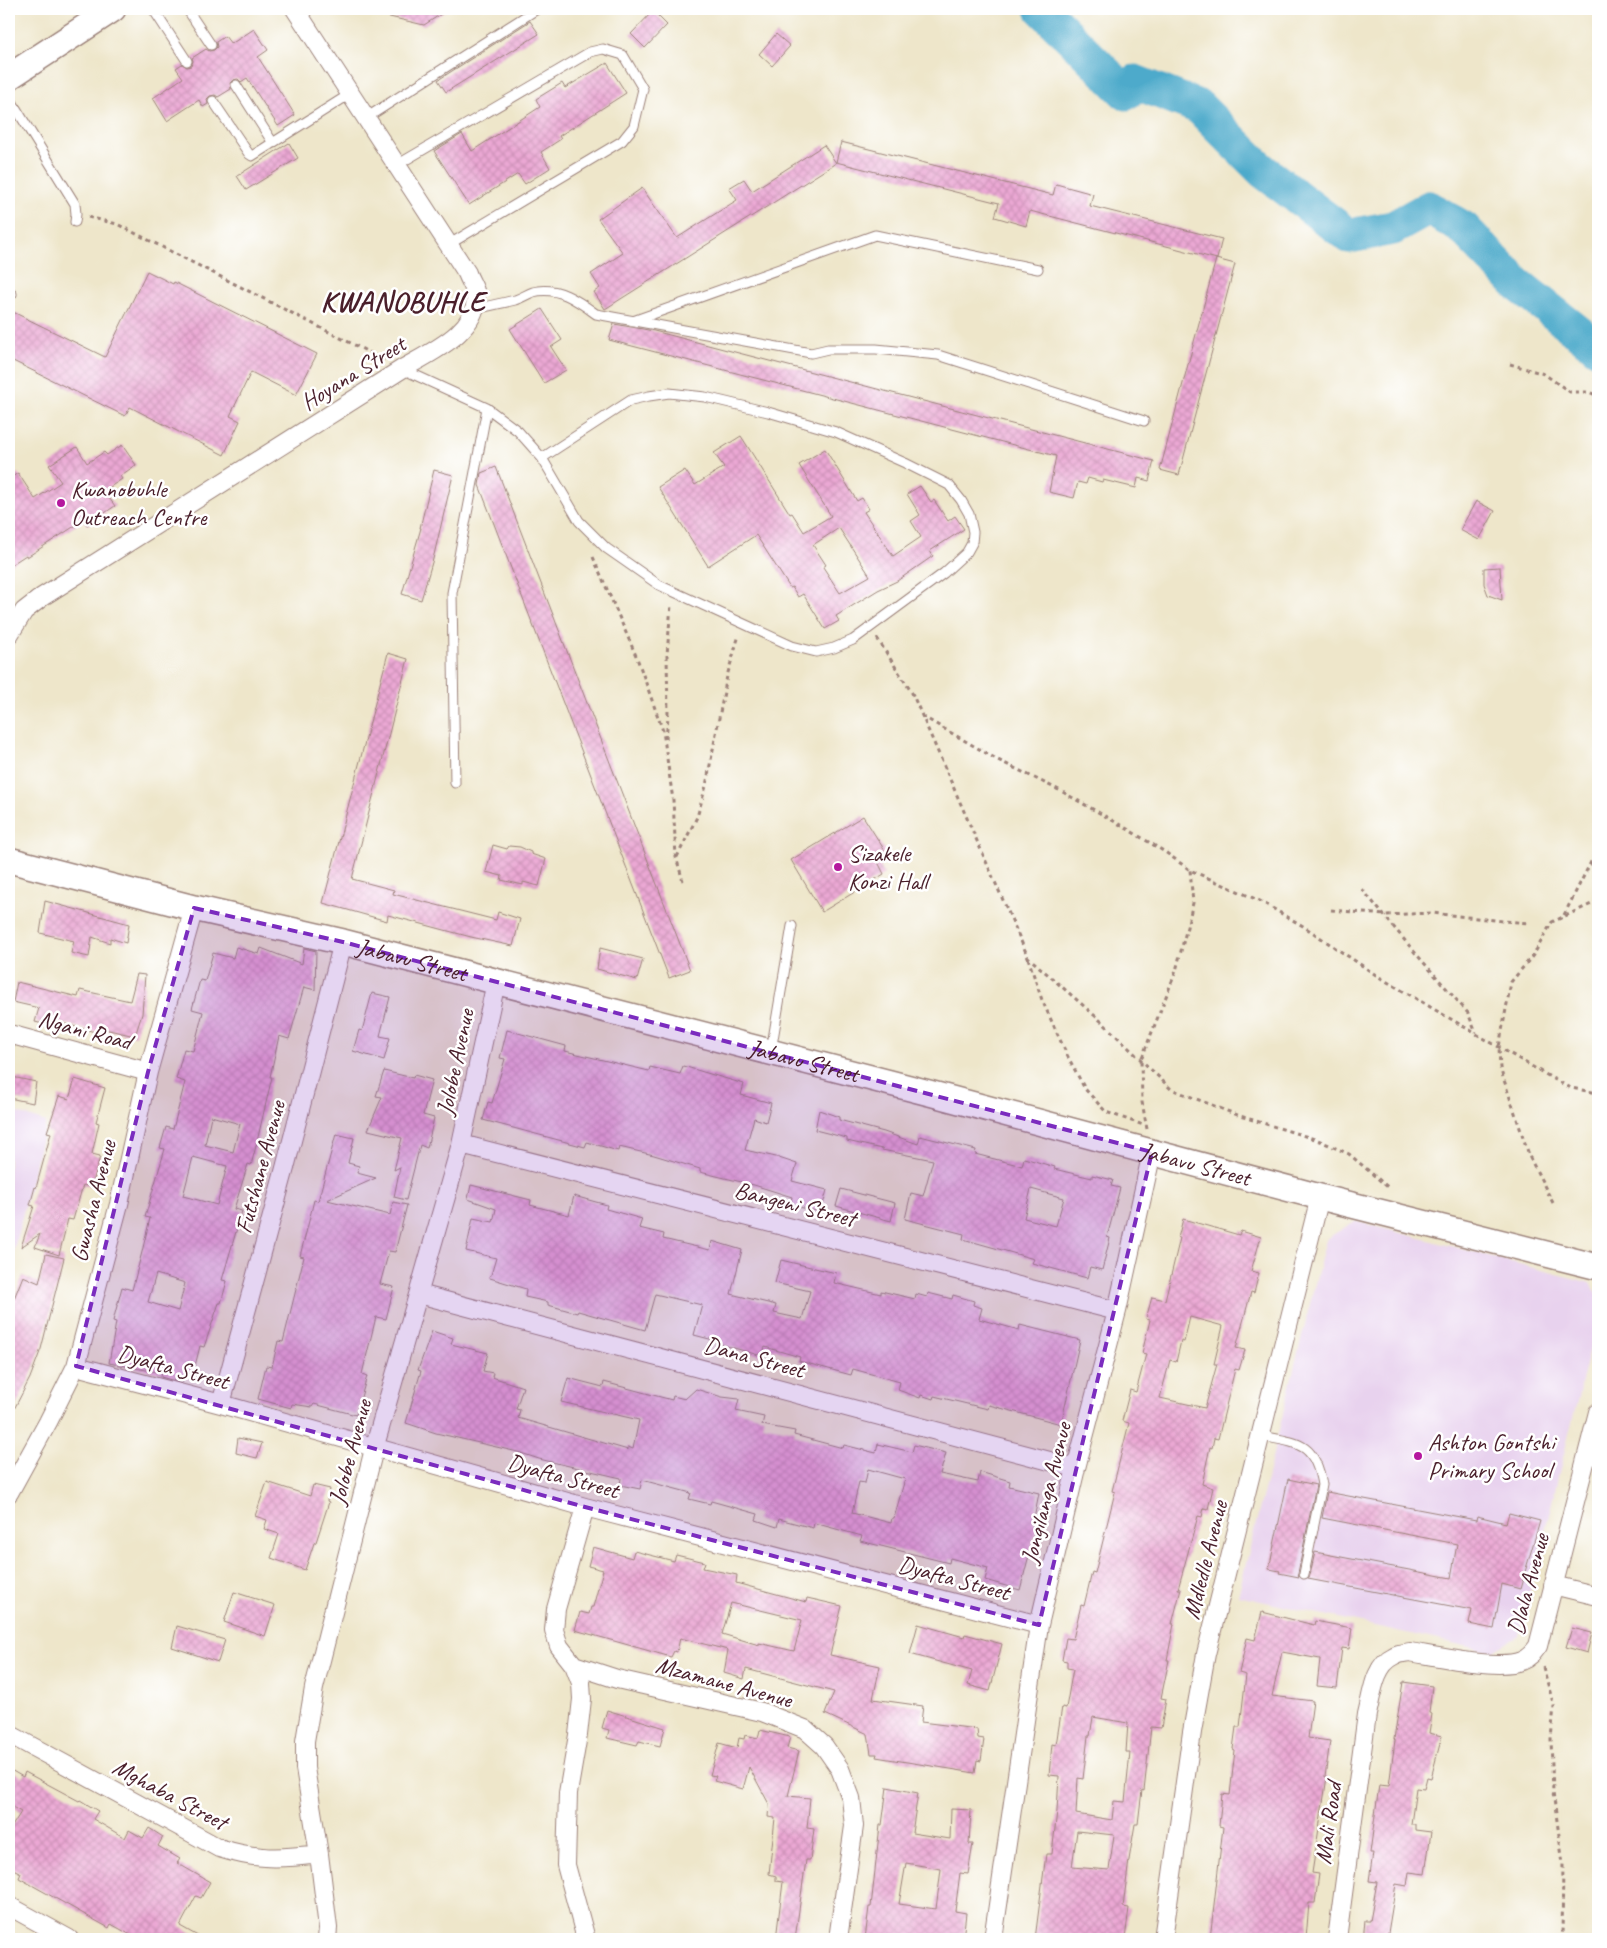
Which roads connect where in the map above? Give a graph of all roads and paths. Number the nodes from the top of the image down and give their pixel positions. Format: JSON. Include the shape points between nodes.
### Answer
{"nodes":[{"id":1,"x":113,"y":9,"type":"edge"},
{"id":2,"x":153,"y":9,"type":"edge"},
{"id":3,"x":187,"y":9,"type":"edge"},
{"id":4,"x":295,"y":9,"type":"edge"},
{"id":5,"x":538,"y":9,"type":"edge"},
{"id":6,"x":211,"y":45,"type":"dead end"},
{"id":7,"x":187,"y":61,"type":"dead end"},
{"id":8,"x":9,"y":76,"type":"edge"},
{"id":9,"x":236,"y":85,"type":"dead end"},
{"id":10,"x":350,"y":94,"type":"junction"},
{"id":11,"x":9,"y":97,"type":"edge"},
{"id":12,"x":213,"y":101,"type":"dead end"},
{"id":13,"x":366,"y":118,"type":"junction"},
{"id":14,"x":273,"y":143,"type":"junction"},
{"id":15,"x":396,"y":165,"type":"junction"},
{"id":16,"x":76,"y":218,"type":"joint"},
{"id":17,"x":448,"y":245,"type":"junction"},
{"id":18,"x":1038,"y":269,"type":"dead end"},
{"id":19,"x":474,"y":309,"type":"junction"},
{"id":20,"x":633,"y":321,"type":"junction"},
{"id":21,"x":1510,"y":364,"type":"dead end"},
{"id":22,"x":402,"y":369,"type":"junction"},
{"id":23,"x":1598,"y":396,"type":"edge"},
{"id":24,"x":487,"y":408,"type":"junction"},
{"id":25,"x":1144,"y":421,"type":"dead end"},
{"id":26,"x":542,"y":458,"type":"junction"},
{"id":27,"x":592,"y":552,"type":"dead end"},
{"id":28,"x":672,"y":591,"type":"junction"},
{"id":29,"x":743,"y":624,"type":"junction"},
{"id":30,"x":870,"y":627,"type":"junction"},
{"id":31,"x":9,"y":635,"type":"edge"},
{"id":32,"x":921,"y":715,"type":"junction"},
{"id":33,"x":665,"y":744,"type":"junction"},
{"id":34,"x":455,"y":783,"type":"dead end"},
{"id":35,"x":1598,"y":848,"type":"edge"},
{"id":36,"x":676,"y":857,"type":"junction"},
{"id":37,"x":9,"y":860,"type":"edge"},
{"id":38,"x":1190,"y":870,"type":"junction"},
{"id":39,"x":683,"y":881,"type":"dead end"},
{"id":40,"x":1362,"y":889,"type":"dead end"},
{"id":41,"x":1598,"y":901,"type":"edge"},
{"id":42,"x":194,"y":908,"type":"junction"},
{"id":43,"x":1331,"y":910,"type":"dead end"},
{"id":44,"x":1564,"y":915,"type":"junction"},
{"id":45,"x":1530,"y":922,"type":"dead end"},
{"id":46,"x":792,"y":926,"type":"dead end"},
{"id":47,"x":343,"y":942,"type":"junction"},
{"id":48,"x":1028,"y":957,"type":"junction"},
{"id":49,"x":496,"y":982,"type":"junction"},
{"id":50,"x":1476,"y":1033,"type":"junction"},
{"id":51,"x":9,"y":1034,"type":"edge"},
{"id":52,"x":1499,"y":1047,"type":"junction"},
{"id":53,"x":770,"y":1053,"type":"junction"},
{"id":54,"x":1141,"y":1060,"type":"junction"},
{"id":55,"x":148,"y":1072,"type":"junction"},
{"id":56,"x":1598,"y":1093,"type":"edge"},
{"id":57,"x":1147,"y":1126,"type":"junction"},
{"id":58,"x":461,"y":1144,"type":"junction"},
{"id":59,"x":1152,"y":1152,"type":"junction"},
{"id":60,"x":1390,"y":1189,"type":"dead end"},
{"id":61,"x":1320,"y":1197,"type":"junction"},
{"id":62,"x":1553,"y":1203,"type":"dead end"},
{"id":63,"x":1598,"y":1267,"type":"edge"},
{"id":64,"x":419,"y":1294,"type":"junction"},
{"id":65,"x":1117,"y":1311,"type":"junction"},
{"id":66,"x":76,"y":1366,"type":"junction"},
{"id":67,"x":221,"y":1404,"type":"junction"},
{"id":68,"x":1598,"y":1412,"type":"edge"},
{"id":69,"x":1261,"y":1436,"type":"junction"},
{"id":70,"x":1595,"y":1437,"type":"edge"},
{"id":71,"x":374,"y":1449,"type":"junction"},
{"id":72,"x":1076,"y":1468,"type":"junction"},
{"id":73,"x":9,"y":1492,"type":"edge"},
{"id":74,"x":585,"y":1507,"type":"junction"},
{"id":75,"x":1304,"y":1574,"type":"dead end"},
{"id":76,"x":1553,"y":1585,"type":"junction"},
{"id":77,"x":1598,"y":1596,"type":"edge"},
{"id":78,"x":1039,"y":1625,"type":"junction"},
{"id":79,"x":1538,"y":1646,"type":"junction"},
{"id":80,"x":574,"y":1665,"type":"junction"},
{"id":81,"x":1367,"y":1714,"type":"joint"},
{"id":82,"x":9,"y":1734,"type":"edge"},
{"id":83,"x":319,"y":1854,"type":"junction"},
{"id":84,"x":9,"y":1906,"type":"edge"},
{"id":85,"x":69,"y":1939,"type":"edge"},
{"id":86,"x":327,"y":1939,"type":"edge"},
{"id":87,"x":586,"y":1939,"type":"edge"},
{"id":88,"x":838,"y":1939,"type":"edge"},
{"id":89,"x":993,"y":1939,"type":"edge"},
{"id":90,"x":1163,"y":1939,"type":"edge"},
{"id":91,"x":1337,"y":1939,"type":"edge"},
{"id":92,"x":1562,"y":1939,"type":"edge"}],
"edges":[{"from":1,"to":8,"type":"street"},
{"from":2,"to":7,"type":"lane"},
{"from":3,"to":6,"type":"lane"},
{"from":4,"to":10,"type":"street"},
{"from":5,"to":13,"type":"lane"},
{"from":9,"to":14,"type":"lane"},
{"from":10,"to":13,"type":"street"},
{"from":10,"to":14,"type":"lane"},
{"from":11,"to":16,"type":"lane","via":[[68,192]]},
{"from":12,"to":14,"type":"lane","via":[[250,156]]},
{"from":13,"to":15,"type":"street"},
{"from":15,"to":17,"type":"street"},
{"from":15,"to":17,"type":"lane","via":[[590,52],[602,49],[623,55],[643,89],[634,126],[622,141]]},
{"from":16,"to":22,"type":"path","via":[[116,224]]},
{"from":17,"to":19,"type":"street","via":[[467,273],[475,292]]},
{"from":18,"to":20,"type":"lane","via":[[875,235]]},
{"from":19,"to":20,"type":"lane","via":[[534,292],[554,291],[579,301],[596,314]]},
{"from":19,"to":22,"type":"street","name":"Hoyana Street","via":[[468,324],[452,340]]},
{"from":20,"to":25,"type":"lane","via":[[811,353],[828,349],[876,349],[938,355]]},
{"from":21,"to":23,"type":"path","via":[[1544,374],[1570,392],[1589,392]]},
{"from":22,"to":24,"type":"lane"},
{"from":22,"to":31,"type":"street","name":"Hoyana Street","via":[[60,585],[24,611]]},
{"from":24,"to":26,"type":"lane","via":[[518,431]]},
{"from":24,"to":34,"type":"lane","via":[[452,593]]},
{"from":26,"to":28,"type":"lane","via":[[586,528],[606,548]]},
{"from":26,"to":30,"type":"lane","via":[[631,400],[669,393],[705,397],[836,432],[905,462],[949,485],[969,514],[974,532],[972,543],[944,573]]},
{"from":27,"to":33,"type":"path","via":[[637,658]]},
{"from":28,"to":29,"type":"lane"},
{"from":28,"to":33,"type":"path"},
{"from":29,"to":30,"type":"lane","via":[[792,646],[816,652],[853,640]]},
{"from":29,"to":36,"type":"path","via":[[727,676],[706,786],[697,817]]},
{"from":30,"to":32,"type":"path","via":[[912,693]]},
{"from":32,"to":38,"type":"path","via":[[1124,827]]},
{"from":32,"to":48,"type":"path"},
{"from":33,"to":36,"type":"path","via":[[673,800]]},
{"from":35,"to":44,"type":"path"},
{"from":36,"to":39,"type":"path"},
{"from":37,"to":42,"type":"street","name":"Jabavu Street"},
{"from":38,"to":50,"type":"path","via":[[1260,901],[1379,977]]},
{"from":38,"to":54,"type":"path","via":[[1193,903],[1176,971]]},
{"from":40,"to":50,"type":"path","via":[[1468,1013]]},
{"from":41,"to":44,"type":"path"},
{"from":42,"to":47,"type":"street","name":"Jabavu Street"},
{"from":42,"to":55,"type":"street","name":"Gwasha Avenue"},
{"from":43,"to":45,"type":"path","via":[[1385,915],[1432,913]]},
{"from":44,"to":52,"type":"path","via":[[1552,922],[1534,954],[1511,982]]},
{"from":46,"to":53,"type":"lane"},
{"from":47,"to":49,"type":"street","name":"Jabavu Street"},
{"from":47,"to":67,"type":"street","name":"Futshane Avenue"},
{"from":48,"to":54,"type":"path"},
{"from":48,"to":57,"type":"path","via":[[1042,1000],[1085,1089],[1106,1112]]},
{"from":49,"to":53,"type":"street","name":"Jabavu Street"},
{"from":49,"to":58,"type":"street","name":"Jolobe Avenue"},
{"from":50,"to":52,"type":"path"},
{"from":51,"to":55,"type":"street","name":"Ngani Road"},
{"from":52,"to":56,"type":"path","via":[[1571,1088]]},
{"from":52,"to":62,"type":"path","via":[[1500,1068],[1530,1158]]},
{"from":53,"to":59,"type":"street","name":"Jabavu Street"},
{"from":54,"to":57,"type":"path","via":[[1142,1102]]},
{"from":54,"to":60,"type":"path","via":[[1171,1089],[1240,1116],[1318,1140],[1349,1154]]},
{"from":55,"to":66,"type":"street","name":"Gwasha Avenue","via":[[119,1204]]},
{"from":57,"to":59,"type":"path"},
{"from":58,"to":64,"type":"street","name":"Jolobe Avenue"},
{"from":58,"to":65,"type":"street","name":"Bangeni Street"},
{"from":59,"to":61,"type":"street","name":"Jabavu Street"},
{"from":59,"to":65,"type":"street","name":"Jongilanga Avenue"},
{"from":61,"to":63,"type":"street","name":"Jabavu Street"},
{"from":61,"to":69,"type":"street","name":"Mdledle Avenue"},
{"from":64,"to":71,"type":"street","name":"Jolobe Avenue"},
{"from":64,"to":72,"type":"street","name":"Dana Street"},
{"from":65,"to":72,"type":"street","name":"Jongilanga Avenue"},
{"from":66,"to":67,"type":"street","name":"Dyafta Street"},
{"from":66,"to":73,"type":"street","name":"Gwasha Avenue"},
{"from":67,"to":71,"type":"street","name":"Dyafta Street"},
{"from":68,"to":70,"type":"street","name":"Dlala Avenue"},
{"from":69,"to":75,"type":"lane","via":[[1297,1443],[1307,1449],[1320,1471],[1322,1484]]},
{"from":69,"to":90,"type":"street","name":"Mdledle Avenue","via":[[1206,1654]]},
{"from":70,"to":76,"type":"street","name":"Dlala Avenue"},
{"from":71,"to":74,"type":"street","name":"Dyafta Street"},
{"from":71,"to":83,"type":"street","name":"Jolobe Avenue","via":[[308,1717],[305,1768]]},
{"from":72,"to":78,"type":"street","name":"Jongilanga Avenue"},
{"from":74,"to":78,"type":"street","name":"Dyafta Street"},
{"from":74,"to":80,"type":"street","via":[[556,1608],[554,1630],[559,1646]]},
{"from":76,"to":77,"type":"street"},
{"from":76,"to":79,"type":"street","name":"Dlala Avenue"},
{"from":78,"to":89,"type":"street","name":"Jongilanga Avenue"},
{"from":79,"to":81,"type":"street","name":"Dlala Avenue","via":[[1520,1662],[1502,1665],[1410,1652],[1395,1655],[1381,1668]]},
{"from":79,"to":92,"type":"path","via":[[1554,1706],[1550,1738],[1553,1792],[1563,1864]]},
{"from":80,"to":87,"type":"street","via":[[581,1683],[582,1699],[568,1793],[566,1865]]},
{"from":80,"to":88,"type":"street","name":"Mzamane Avenue","via":[[762,1712],[805,1729],[824,1746],[840,1769],[851,1798],[854,1826]]},
{"from":81,"to":91,"type":"street","name":"Mali Road"},
{"from":82,"to":83,"type":"street","name":"Mghaba Street","via":[[219,1848],[258,1858]]},
{"from":83,"to":86,"type":"street","name":"Jolobe Avenue"},
{"from":84,"to":85,"type":"street"}]}
